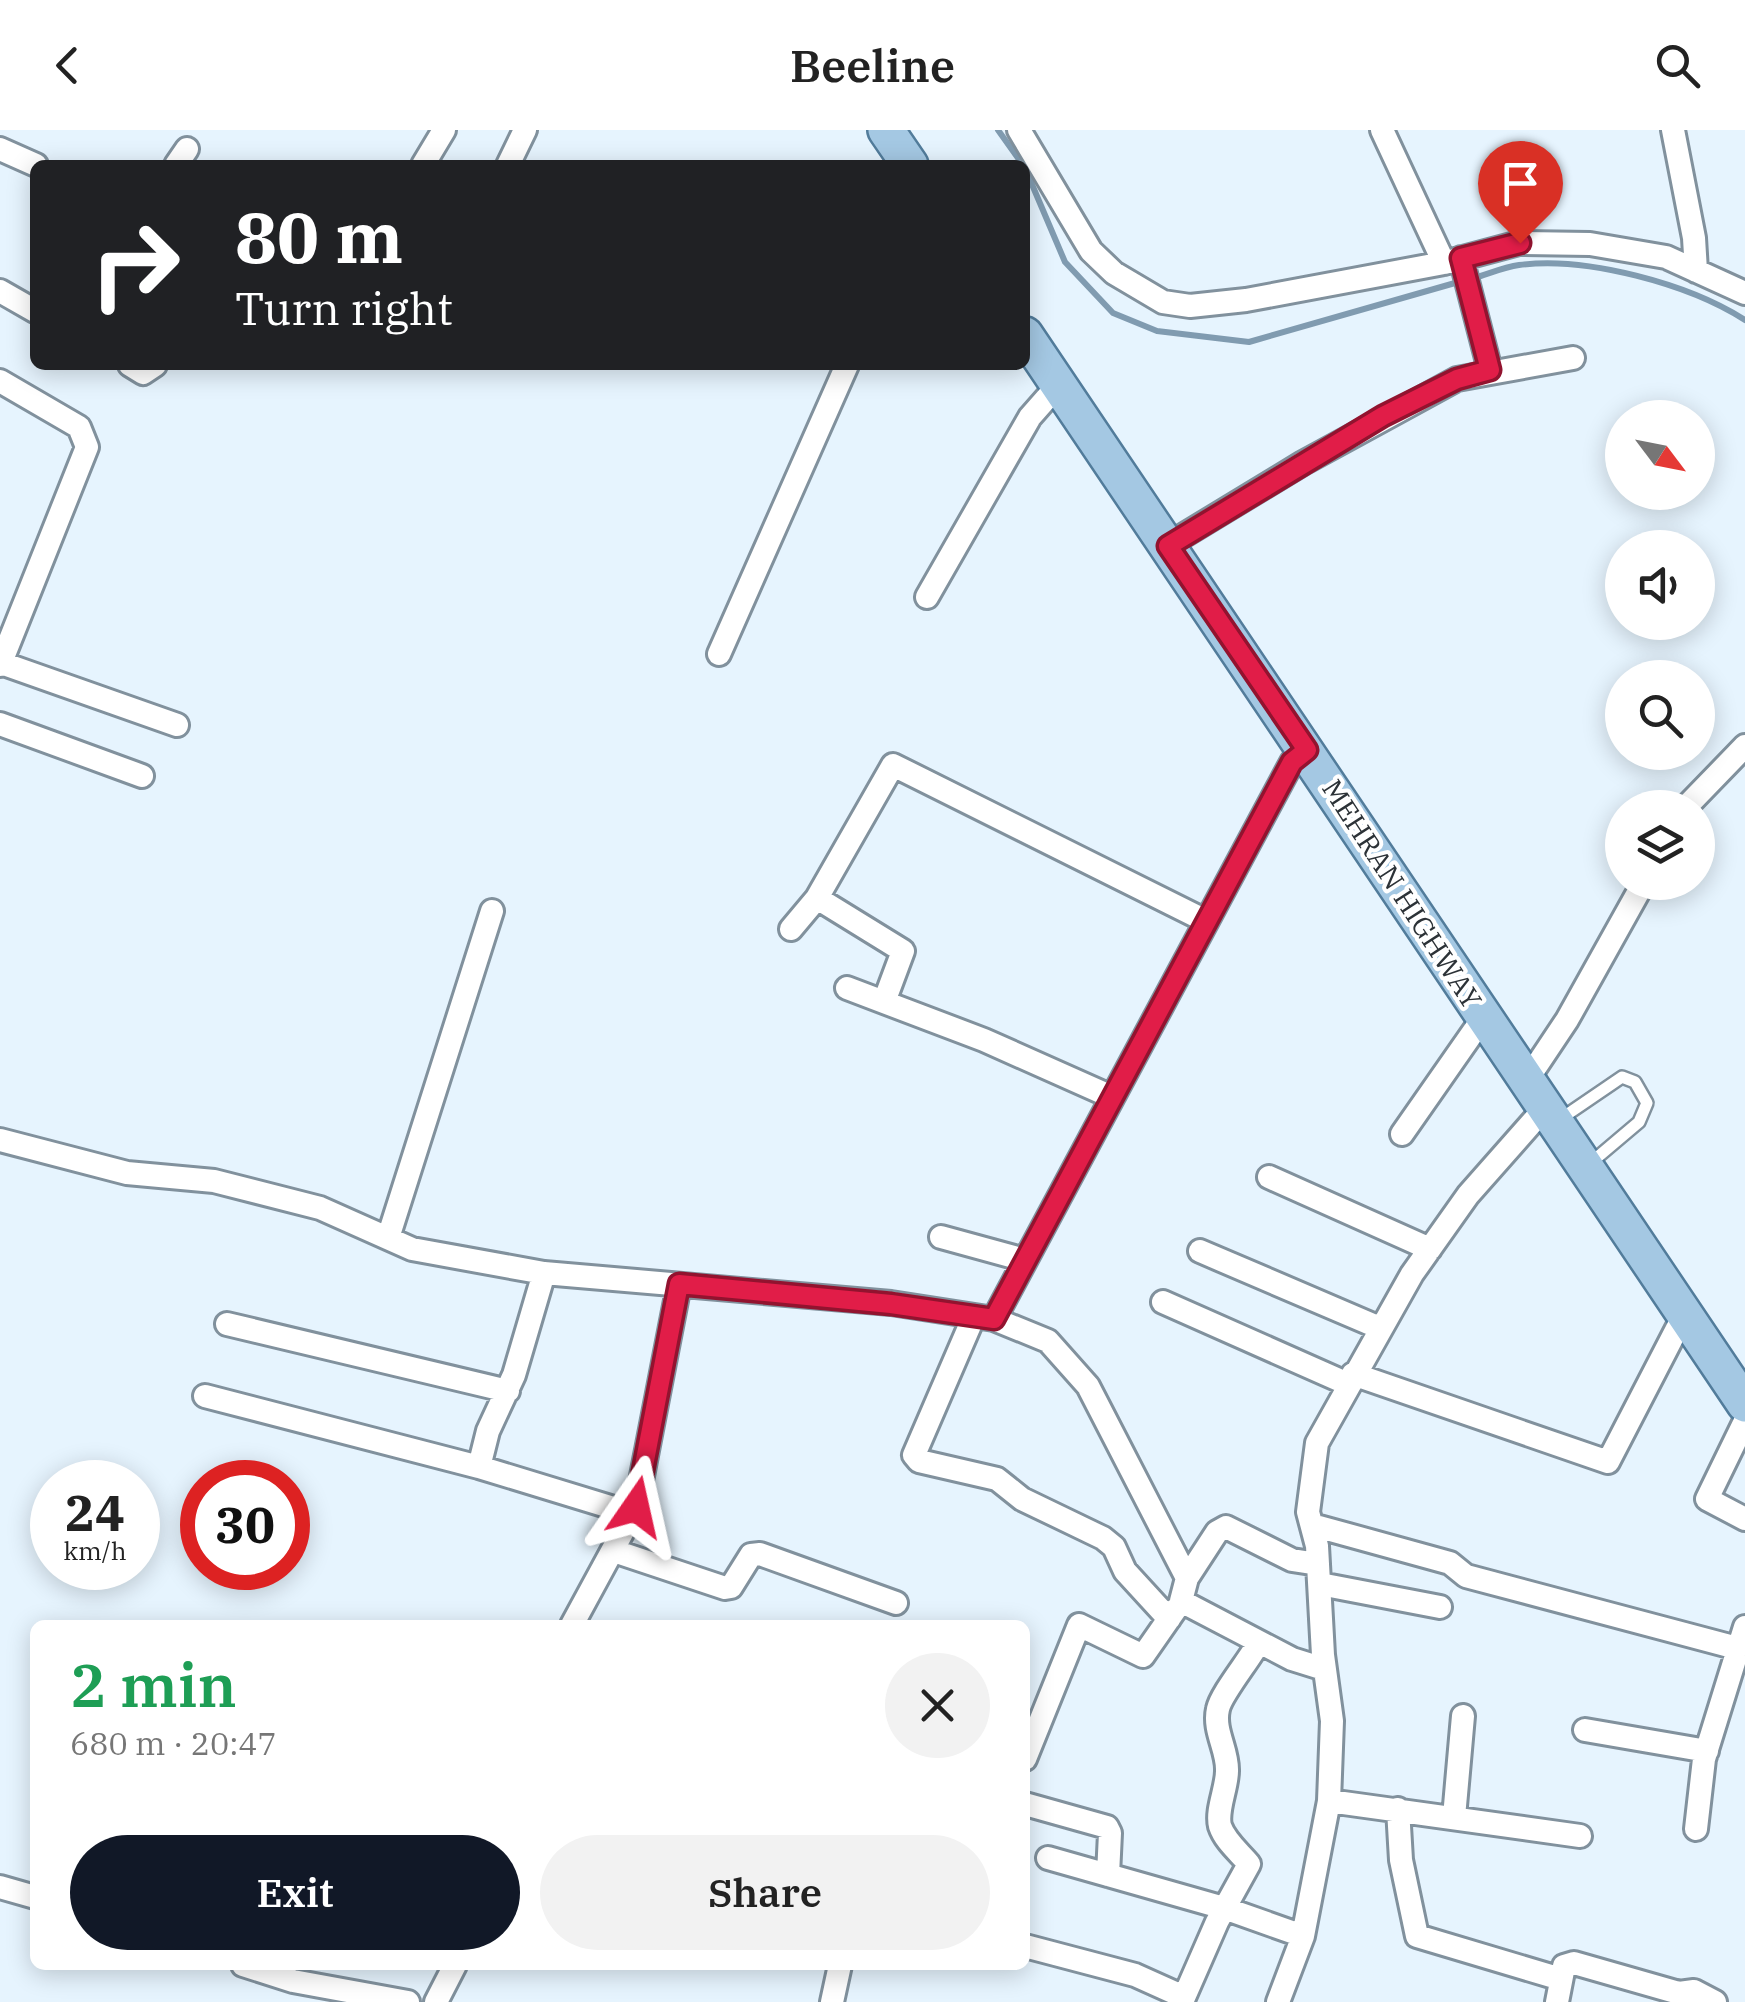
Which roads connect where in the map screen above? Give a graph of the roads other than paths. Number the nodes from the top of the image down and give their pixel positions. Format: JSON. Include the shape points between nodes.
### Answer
{"nodes":[{"id":1,"x":444,"y":130,"type":"edge"},
{"id":2,"x":525,"y":130,"type":"edge"},
{"id":3,"x":886,"y":130,"type":"edge"},
{"id":4,"x":1018,"y":130,"type":"edge"},
{"id":5,"x":1382,"y":130,"type":"edge"},
{"id":6,"x":1673,"y":130,"type":"edge"},
{"id":7,"x":0,"y":149,"type":"edge"},
{"id":8,"x":426,"y":160,"type":"edge"},
{"id":9,"x":510,"y":160,"type":"edge"},
{"id":10,"x":907,"y":160,"type":"edge"},
{"id":11,"x":30,"y":162,"type":"edge"},
{"id":12,"x":1453,"y":261,"type":"junction"},
{"id":13,"x":1696,"y":271,"type":"junction"},
{"id":14,"x":0,"y":290,"type":"edge"},
{"id":15,"x":1745,"y":293,"type":"edge"},
{"id":16,"x":30,"y":308,"type":"edge"},
{"id":17,"x":1030,"y":342,"type":"edge"},
{"id":18,"x":1573,"y":358,"type":"dead end"},
{"id":19,"x":845,"y":370,"type":"edge"},
{"id":20,"x":1490,"y":370,"type":"junction"},
{"id":21,"x":0,"y":381,"type":"edge"},
{"id":22,"x":1058,"y":384,"type":"junction"},
{"id":23,"x":1168,"y":546,"type":"junction"},
{"id":24,"x":927,"y":596,"type":"dead end"},
{"id":25,"x":718,"y":654,"type":"dead end"},
{"id":26,"x":0,"y":664,"type":"edge"},
{"id":27,"x":0,"y":724,"type":"edge"},
{"id":28,"x":177,"y":725,"type":"dead end"},
{"id":29,"x":1745,"y":746,"type":"edge"},
{"id":30,"x":1307,"y":750,"type":"junction"},
{"id":31,"x":142,"y":776,"type":"dead end"},
{"id":32,"x":1702,"y":790,"type":"edge"},
{"id":33,"x":817,"y":898,"type":"junction"},
{"id":34,"x":1634,"y":900,"type":"edge"},
{"id":35,"x":492,"y":910,"type":"dead end"},
{"id":36,"x":1206,"y":920,"type":"junction"},
{"id":37,"x":791,"y":930,"type":"dead end"},
{"id":38,"x":847,"y":988,"type":"dead end"},
{"id":39,"x":884,"y":1002,"type":"junction"},
{"id":40,"x":1483,"y":1018,"type":"junction"},
{"id":41,"x":1112,"y":1098,"type":"junction"},
{"id":42,"x":1540,"y":1106,"type":"junction"},
{"id":43,"x":1402,"y":1134,"type":"dead end"},
{"id":44,"x":0,"y":1140,"type":"edge"},
{"id":45,"x":1584,"y":1169,"type":"junction"},
{"id":46,"x":1269,"y":1177,"type":"dead end"},
{"id":47,"x":942,"y":1236,"type":"dead end"},
{"id":48,"x":388,"y":1238,"type":"junction"},
{"id":49,"x":1430,"y":1250,"type":"junction"},
{"id":50,"x":1200,"y":1251,"type":"dead end"},
{"id":51,"x":1025,"y":1260,"type":"junction"},
{"id":52,"x":544,"y":1273,"type":"junction"},
{"id":53,"x":679,"y":1284,"type":"junction"},
{"id":54,"x":1163,"y":1302,"type":"dead end"},
{"id":55,"x":1684,"y":1315,"type":"junction"},
{"id":56,"x":984,"y":1317,"type":"junction"},
{"id":57,"x":227,"y":1324,"type":"dead end"},
{"id":58,"x":1380,"y":1328,"type":"junction"},
{"id":59,"x":1350,"y":1379,"type":"junction"},
{"id":60,"x":508,"y":1390,"type":"junction"},
{"id":61,"x":205,"y":1396,"type":"dead end"},
{"id":62,"x":1745,"y":1404,"type":"edge"},
{"id":63,"x":1745,"y":1421,"type":"edge"},
{"id":64,"x":479,"y":1467,"type":"junction"},
{"id":65,"x":633,"y":1514,"type":"junction"},
{"id":66,"x":1745,"y":1518,"type":"edge"},
{"id":67,"x":1312,"y":1525,"type":"junction"},
{"id":68,"x":614,"y":1551,"type":"junction"},
{"id":69,"x":1319,"y":1574,"type":"junction"},
{"id":70,"x":1179,"y":1599,"type":"junction"},
{"id":71,"x":896,"y":1603,"type":"dead end"},
{"id":72,"x":1440,"y":1607,"type":"dead end"},
{"id":73,"x":575,"y":1620,"type":"edge"},
{"id":74,"x":1741,"y":1637,"type":"edge"},
{"id":75,"x":1260,"y":1642,"type":"junction"},
{"id":76,"x":1324,"y":1669,"type":"junction"},
{"id":77,"x":1463,"y":1716,"type":"dead end"},
{"id":78,"x":1585,"y":1730,"type":"dead end"},
{"id":79,"x":1030,"y":1746,"type":"edge"},
{"id":80,"x":1707,"y":1751,"type":"junction"},
{"id":81,"x":1329,"y":1801,"type":"junction"},
{"id":82,"x":1030,"y":1805,"type":"edge"},
{"id":83,"x":1398,"y":1808,"type":"junction"},
{"id":84,"x":1454,"y":1817,"type":"junction"},
{"id":85,"x":1696,"y":1829,"type":"dead end"},
{"id":86,"x":1580,"y":1836,"type":"dead end"},
{"id":87,"x":1048,"y":1858,"type":"dead end"},
{"id":88,"x":1108,"y":1875,"type":"junction"},
{"id":89,"x":0,"y":1887,"type":"edge"},
{"id":90,"x":30,"y":1896,"type":"edge"},
{"id":91,"x":1224,"y":1908,"type":"junction"},
{"id":92,"x":1302,"y":1936,"type":"junction"},
{"id":93,"x":1030,"y":1947,"type":"edge"},
{"id":94,"x":259,"y":1970,"type":"edge"},
{"id":95,"x":452,"y":1970,"type":"edge"},
{"id":96,"x":839,"y":1970,"type":"edge"},
{"id":97,"x":1559,"y":1990,"type":"edge"},
{"id":98,"x":371,"y":1999,"type":"edge"},
{"id":99,"x":1183,"y":2000,"type":"edge"},
{"id":100,"x":408,"y":2002,"type":"edge"},
{"id":101,"x":436,"y":2002,"type":"edge"},
{"id":102,"x":832,"y":2002,"type":"edge"},
{"id":103,"x":1278,"y":2002,"type":"edge"},
{"id":104,"x":1715,"y":2002,"type":"edge"}],
"edges":[{"from":1,"to":8,"type":"street"},
{"from":2,"to":9,"type":"street"},
{"from":3,"to":10,"type":"main road"},
{"from":4,"to":12,"type":"street","via":[[1091,251],[1163,302],[1246,300]]},
{"from":5,"to":12,"type":"street"},
{"from":6,"to":13,"type":"street"},
{"from":7,"to":11,"type":"street"},
{"from":12,"to":13,"type":"street","via":[[1520,243],[1590,244],[1666,258]]},
{"from":12,"to":20,"type":"street"},
{"from":13,"to":15,"type":"street"},
{"from":14,"to":16,"type":"street"},
{"from":17,"to":22,"type":"main road","name":"MEHRAN HIGHWAY"},
{"from":18,"to":20,"type":"street"},
{"from":19,"to":25,"type":"street"},
{"from":20,"to":23,"type":"street","via":[[1383,416]]},
{"from":21,"to":26,"type":"street","via":[[79,427],[86,446]]},
{"from":22,"to":23,"type":"main road","name":"MEHRAN HIGHWAY"},
{"from":22,"to":24,"type":"street","via":[[1030,417]]},
{"from":23,"to":30,"type":"main road","name":"MEHRAN HIGHWAY"},
{"from":26,"to":28,"type":"street"},
{"from":27,"to":31,"type":"street"},
{"from":29,"to":32,"type":"street"},
{"from":30,"to":36,"type":"street","via":[[1292,762]]},
{"from":30,"to":40,"type":"main road","name":"MEHRAN HIGHWAY"},
{"from":33,"to":36,"type":"street","via":[[892,765]]},
{"from":33,"to":37,"type":"street"},
{"from":33,"to":39,"type":"street","via":[[903,951]]},
{"from":34,"to":42,"type":"street","via":[[1568,1020]]},
{"from":35,"to":48,"type":"street"},
{"from":36,"to":41,"type":"street"},
{"from":38,"to":39,"type":"street"},
{"from":39,"to":41,"type":"street"},
{"from":40,"to":42,"type":"main road","name":"MEHRAN HIGHWAY"},
{"from":40,"to":43,"type":"street"},
{"from":41,"to":51,"type":"street"},
{"from":42,"to":45,"type":"main road","name":"MEHRAN HIGHWAY"},
{"from":42,"to":45,"type":"lane","via":[[1622,1077],[1635,1082],[1647,1103],[1639,1122]]},
{"from":42,"to":49,"type":"street"},
{"from":44,"to":48,"type":"street","via":[[127,1174],[214,1181],[320,1208]]},
{"from":45,"to":55,"type":"main road","name":"MEHRAN HIGHWAY"},
{"from":46,"to":49,"type":"street"},
{"from":47,"to":51,"type":"street"},
{"from":48,"to":52,"type":"street"},
{"from":49,"to":58,"type":"street"},
{"from":50,"to":58,"type":"street"},
{"from":51,"to":56,"type":"street"},
{"from":52,"to":53,"type":"street"},
{"from":52,"to":60,"type":"street"},
{"from":53,"to":56,"type":"street"},
{"from":53,"to":65,"type":"street"},
{"from":54,"to":59,"type":"street"},
{"from":55,"to":59,"type":"street","via":[[1608,1462]]},
{"from":55,"to":62,"type":"main road","name":"MEHRAN HIGHWAY"},
{"from":56,"to":70,"type":"street","via":[[1048,1341],[1088,1386]]},
{"from":56,"to":70,"type":"street","via":[[914,1454],[918,1461],[997,1479],[1102,1538],[1125,1571]]},
{"from":57,"to":60,"type":"street"},
{"from":58,"to":59,"type":"street"},
{"from":59,"to":67,"type":"street","via":[[1317,1443]]},
{"from":60,"to":64,"type":"street"},
{"from":61,"to":64,"type":"street"},
{"from":63,"to":66,"type":"street","via":[[1707,1499]]},
{"from":64,"to":65,"type":"street"},
{"from":65,"to":68,"type":"street"},
{"from":67,"to":69,"type":"street"},
{"from":67,"to":74,"type":"street","via":[[1450,1562],[1466,1576]]},
{"from":68,"to":71,"type":"street","via":[[725,1588],[751,1555],[760,1554]]},
{"from":68,"to":73,"type":"street"},
{"from":69,"to":70,"type":"street","via":[[1226,1527]]},
{"from":69,"to":72,"type":"street"},
{"from":69,"to":76,"type":"street"},
{"from":70,"to":75,"type":"street"},
{"from":70,"to":79,"type":"street","via":[[1143,1656],[1079,1625]]},
{"from":74,"to":80,"type":"street"},
{"from":75,"to":76,"type":"street"},
{"from":75,"to":91,"type":"street","via":[[1217,1712],[1228,1768],[1219,1822],[1249,1864]]},
{"from":76,"to":81,"type":"street","via":[[1332,1720]]},
{"from":77,"to":84,"type":"street"},
{"from":78,"to":80,"type":"street"},
{"from":80,"to":85,"type":"street"},
{"from":81,"to":83,"type":"street"},
{"from":81,"to":92,"type":"street"},
{"from":82,"to":88,"type":"street","via":[[1107,1827]]},
{"from":83,"to":84,"type":"street"},
{"from":83,"to":97,"type":"street","via":[[1417,1936]]},
{"from":84,"to":86,"type":"street"},
{"from":87,"to":88,"type":"street"},
{"from":88,"to":91,"type":"street"},
{"from":89,"to":90,"type":"street"},
{"from":91,"to":92,"type":"street"},
{"from":91,"to":99,"type":"street"},
{"from":92,"to":103,"type":"street"},
{"from":93,"to":99,"type":"street","via":[[1136,1975]]},
{"from":94,"to":98,"type":"street"},
{"from":95,"to":101,"type":"street"},
{"from":96,"to":102,"type":"street"},
{"from":97,"to":104,"type":"street","via":[[1564,1966],[1574,1963],[1679,1994],[1694,1991]]},
{"from":98,"to":100,"type":"street"}]}
